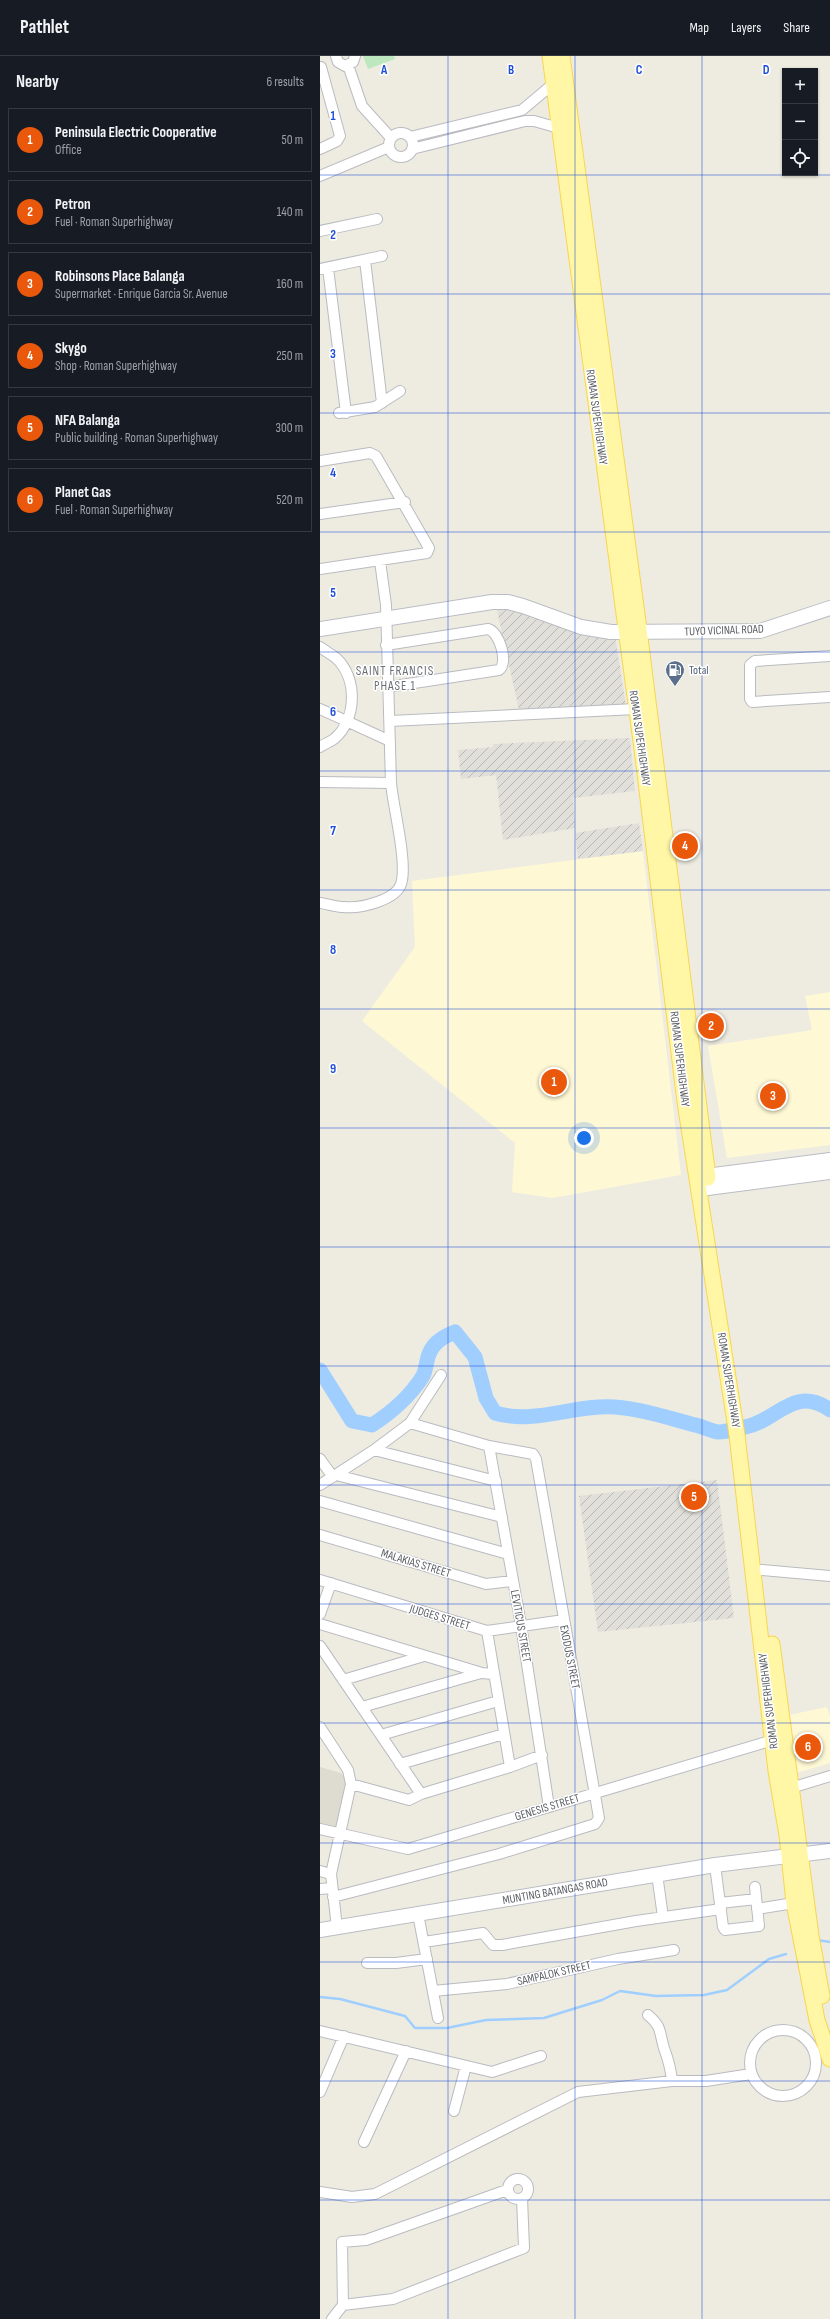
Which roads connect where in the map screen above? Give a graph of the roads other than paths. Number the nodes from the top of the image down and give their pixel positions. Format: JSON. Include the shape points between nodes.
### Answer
{"nodes":[{"id":1,"x":355,"y":56,"type":"edge"},
{"id":2,"x":550,"y":56,"type":"edge"},
{"id":3,"x":562,"y":56,"type":"edge"},
{"id":4,"x":337,"y":58,"type":"edge"},
{"id":5,"x":348,"y":66,"type":"junction"},
{"id":6,"x":321,"y":67,"type":"edge"},
{"id":7,"x":553,"y":84,"type":"junction"},
{"id":8,"x":522,"y":110,"type":"junction"},
{"id":9,"x":525,"y":122,"type":"junction"},
{"id":10,"x":469,"y":123,"type":"junction"},
{"id":11,"x":559,"y":128,"type":"junction"},
{"id":12,"x":472,"y":134,"type":"junction"},
{"id":13,"x":410,"y":137,"type":"junction"},
{"id":14,"x":390,"y":142,"type":"junction"},
{"id":15,"x":320,"y":149,"type":"edge"},
{"id":16,"x":412,"y":149,"type":"junction"},
{"id":17,"x":320,"y":176,"type":"edge"},
{"id":18,"x":377,"y":219,"type":"dead end"},
{"id":19,"x":320,"y":231,"type":"edge"},
{"id":20,"x":382,"y":256,"type":"dead end"},
{"id":21,"x":365,"y":260,"type":"junction"},
{"id":22,"x":324,"y":268,"type":"edge"},
{"id":23,"x":400,"y":391,"type":"dead end"},
{"id":24,"x":382,"y":403,"type":"junction"},
{"id":25,"x":320,"y":461,"type":"edge"},
{"id":26,"x":405,"y":502,"type":"junction"},
{"id":27,"x":320,"y":514,"type":"edge"},
{"id":28,"x":380,"y":561,"type":"junction"},
{"id":29,"x":320,"y":568,"type":"edge"},
{"id":30,"x":830,"y":608,"type":"edge"},
{"id":31,"x":385,"y":620,"type":"junction"},
{"id":32,"x":320,"y":629,"type":"edge"},
{"id":33,"x":633,"y":632,"type":"junction"},
{"id":34,"x":386,"y":645,"type":"junction"},
{"id":35,"x":320,"y":647,"type":"edge"},
{"id":36,"x":830,"y":656,"type":"edge"},
{"id":37,"x":388,"y":686,"type":"junction"},
{"id":38,"x":830,"y":697,"type":"edge"},
{"id":39,"x":636,"y":708,"type":"junction"},
{"id":40,"x":320,"y":709,"type":"edge"},
{"id":41,"x":390,"y":721,"type":"junction"},
{"id":42,"x":347,"y":723,"type":"junction"},
{"id":43,"x":390,"y":741,"type":"junction"},
{"id":44,"x":320,"y":747,"type":"edge"},
{"id":45,"x":320,"y":782,"type":"edge"},
{"id":46,"x":391,"y":783,"type":"junction"},
{"id":47,"x":320,"y":903,"type":"edge"},
{"id":48,"x":830,"y":1160,"type":"edge"},
{"id":49,"x":830,"y":1172,"type":"edge"},
{"id":50,"x":704,"y":1182,"type":"junction"},
{"id":51,"x":441,"y":1376,"type":"dead end"},
{"id":52,"x":410,"y":1423,"type":"junction"},
{"id":53,"x":741,"y":1435,"type":"junction"},
{"id":54,"x":489,"y":1446,"type":"junction"},
{"id":55,"x":374,"y":1450,"type":"junction"},
{"id":56,"x":320,"y":1460,"type":"edge"},
{"id":57,"x":334,"y":1476,"type":"junction"},
{"id":58,"x":496,"y":1481,"type":"junction"},
{"id":59,"x":320,"y":1485,"type":"edge"},
{"id":60,"x":320,"y":1501,"type":"edge"},
{"id":61,"x":502,"y":1517,"type":"junction"},
{"id":62,"x":320,"y":1535,"type":"edge"},
{"id":63,"x":508,"y":1554,"type":"junction"},
{"id":64,"x":762,"y":1570,"type":"junction"},
{"id":65,"x":830,"y":1576,"type":"edge"},
{"id":66,"x":320,"y":1580,"type":"edge"},
{"id":67,"x":512,"y":1581,"type":"junction"},
{"id":68,"x":331,"y":1583,"type":"junction"},
{"id":69,"x":320,"y":1614,"type":"edge"},
{"id":70,"x":564,"y":1620,"type":"junction"},
{"id":71,"x":320,"y":1624,"type":"edge"},
{"id":72,"x":521,"y":1625,"type":"junction"},
{"id":73,"x":486,"y":1631,"type":"junction"},
{"id":74,"x":320,"y":1646,"type":"edge"},
{"id":75,"x":424,"y":1656,"type":"junction"},
{"id":76,"x":482,"y":1673,"type":"junction"},
{"id":77,"x":493,"y":1674,"type":"junction"},
{"id":78,"x":342,"y":1680,"type":"junction"},
{"id":79,"x":498,"y":1701,"type":"junction"},
{"id":80,"x":362,"y":1707,"type":"junction"},
{"id":81,"x":320,"y":1727,"type":"edge"},
{"id":82,"x":504,"y":1734,"type":"junction"},
{"id":83,"x":381,"y":1735,"type":"junction"},
{"id":84,"x":773,"y":1740,"type":"junction"},
{"id":85,"x":542,"y":1755,"type":"junction"},
{"id":86,"x":400,"y":1764,"type":"junction"},
{"id":87,"x":510,"y":1767,"type":"junction"},
{"id":88,"x":830,"y":1776,"type":"edge"},
{"id":89,"x":351,"y":1784,"type":"junction"},
{"id":90,"x":791,"y":1788,"type":"junction"},
{"id":91,"x":596,"y":1792,"type":"junction"},
{"id":92,"x":421,"y":1794,"type":"junction"},
{"id":93,"x":549,"y":1807,"type":"junction"},
{"id":94,"x":320,"y":1829,"type":"edge"},
{"id":95,"x":339,"y":1834,"type":"junction"},
{"id":96,"x":830,"y":1851,"type":"edge"},
{"id":97,"x":795,"y":1856,"type":"junction"},
{"id":98,"x":715,"y":1865,"type":"junction"},
{"id":99,"x":320,"y":1871,"type":"edge"},
{"id":100,"x":331,"y":1874,"type":"junction"},
{"id":101,"x":657,"y":1874,"type":"junction"},
{"id":102,"x":755,"y":1887,"type":"dead end"},
{"id":103,"x":320,"y":1889,"type":"edge"},
{"id":104,"x":333,"y":1892,"type":"junction"},
{"id":105,"x":794,"y":1903,"type":"junction"},
{"id":106,"x":757,"y":1904,"type":"junction"},
{"id":107,"x":721,"y":1906,"type":"junction"},
{"id":108,"x":418,"y":1914,"type":"junction"},
{"id":109,"x":663,"y":1917,"type":"junction"},
{"id":110,"x":337,"y":1928,"type":"junction"},
{"id":111,"x":320,"y":1930,"type":"edge"},
{"id":112,"x":424,"y":1942,"type":"junction"},
{"id":113,"x":674,"y":1950,"type":"dead end"},
{"id":114,"x":427,"y":1959,"type":"junction"},
{"id":115,"x":366,"y":1963,"type":"dead end"},
{"id":116,"x":433,"y":1991,"type":"junction"},
{"id":117,"x":648,"y":2015,"type":"dead end"},
{"id":118,"x":438,"y":2018,"type":"dead end"},
{"id":119,"x":830,"y":2028,"type":"edge"},
{"id":120,"x":320,"y":2031,"type":"edge"},
{"id":121,"x":344,"y":2036,"type":"junction"},
{"id":122,"x":406,"y":2051,"type":"junction"},
{"id":123,"x":541,"y":2056,"type":"dead end"},
{"id":124,"x":825,"y":2056,"type":"edge"},
{"id":125,"x":466,"y":2066,"type":"junction"},
{"id":126,"x":751,"y":2074,"type":"junction"},
{"id":127,"x":672,"y":2081,"type":"junction"},
{"id":128,"x":320,"y":2092,"type":"edge"},
{"id":129,"x":454,"y":2111,"type":"dead end"},
{"id":130,"x":364,"y":2142,"type":"dead end"},
{"id":131,"x":507,"y":2190,"type":"junction"},
{"id":132,"x":320,"y":2192,"type":"edge"},
{"id":133,"x":522,"y":2198,"type":"junction"},
{"id":134,"x":343,"y":2305,"type":"junction"},
{"id":135,"x":332,"y":2319,"type":"edge"}],
"edges":[{"from":1,"to":5,"type":"street"},
{"from":2,"to":7,"type":"main road","name":"ROMAN SUPERHIGHWAY"},
{"from":3,"to":33,"type":"main road","name":"ROMAN SUPERHIGHWAY"},
{"from":4,"to":5,"type":"street","via":[[340,64]]},
{"from":4,"to":6,"type":"street"},
{"from":5,"to":14,"type":"street","via":[[362,106]]},
{"from":6,"to":15,"type":"street","via":[[340,136],[337,141]]},
{"from":7,"to":8,"type":"street"},
{"from":7,"to":11,"type":"main road","name":"ROMAN SUPERHIGHWAY"},
{"from":8,"to":9,"type":"street"},
{"from":8,"to":10,"type":"street"},
{"from":9,"to":11,"type":"street","via":[[534,121]]},
{"from":9,"to":12,"type":"street"},
{"from":10,"to":12,"type":"street"},
{"from":10,"to":13,"type":"street"},
{"from":11,"to":33,"type":"main road","name":"ROMAN SUPERHIGHWAY"},
{"from":12,"to":16,"type":"street"},
{"from":13,"to":14,"type":"street","via":[[402,133]]},
{"from":13,"to":16,"type":"street"},
{"from":14,"to":16,"type":"street","via":[[394,155],[401,157],[409,154]]},
{"from":14,"to":17,"type":"street"},
{"from":18,"to":19,"type":"street"},
{"from":20,"to":21,"type":"street"},
{"from":21,"to":22,"type":"street"},
{"from":21,"to":24,"type":"street"},
{"from":22,"to":24,"type":"street","via":[[342,413]]},
{"from":23,"to":24,"type":"street"},
{"from":25,"to":26,"type":"street","via":[[370,453],[380,460]]},
{"from":26,"to":27,"type":"street"},
{"from":26,"to":28,"type":"street","via":[[429,551]]},
{"from":28,"to":29,"type":"street"},
{"from":28,"to":31,"type":"street","via":[[386,605]]},
{"from":30,"to":33,"type":"street","name":"TUYO VICINAL ROAD","via":[[760,631]]},
{"from":31,"to":32,"type":"street","name":"TUYO VICINAL ROAD"},
{"from":31,"to":33,"type":"street","name":"TUYO VICINAL ROAD","via":[[492,602],[508,602],[581,627],[611,632]]},
{"from":31,"to":34,"type":"street"},
{"from":33,"to":39,"type":"main road","name":"ROMAN SUPERHIGHWAY"},
{"from":33,"to":50,"type":"main road","name":"ROMAN SUPERHIGHWAY"},
{"from":34,"to":37,"type":"street"},
{"from":34,"to":37,"type":"street","via":[[488,629],[496,634],[504,661],[503,667],[499,670]]},
{"from":35,"to":42,"type":"street","via":[[336,658],[348,676],[353,698]]},
{"from":36,"to":38,"type":"street","via":[[754,660],[750,665],[750,699],[752,702]]},
{"from":37,"to":41,"type":"street"},
{"from":39,"to":41,"type":"street"},
{"from":39,"to":50,"type":"main road","name":"ROMAN SUPERHIGHWAY","via":[[685,1102]]},
{"from":40,"to":42,"type":"street"},
{"from":41,"to":43,"type":"street"},
{"from":42,"to":43,"type":"street"},
{"from":42,"to":44,"type":"street","via":[[334,739]]},
{"from":43,"to":46,"type":"street"},
{"from":45,"to":46,"type":"street"},
{"from":46,"to":47,"type":"street","via":[[402,860],[401,885],[394,893],[368,905],[344,908]]},
{"from":48,"to":50,"type":"street"},
{"from":49,"to":50,"type":"street"},
{"from":50,"to":53,"type":"main road","name":"ROMAN SUPERHIGHWAY"},
{"from":51,"to":52,"type":"street"},
{"from":52,"to":54,"type":"street","name":"EXODUS STREET"},
{"from":52,"to":55,"type":"street"},
{"from":53,"to":64,"type":"main road","name":"ROMAN SUPERHIGHWAY"},
{"from":53,"to":84,"type":"main road","name":"ROMAN SUPERHIGHWAY"},
{"from":54,"to":58,"type":"street","name":"LEVITICUS STREET"},
{"from":54,"to":70,"type":"street","name":"EXODUS STREET","via":[[525,1451],[536,1459]]},
{"from":55,"to":57,"type":"street"},
{"from":55,"to":58,"type":"street"},
{"from":56,"to":57,"type":"street"},
{"from":57,"to":59,"type":"street"},
{"from":57,"to":61,"type":"street"},
{"from":58,"to":61,"type":"street","name":"LEVITICUS STREET"},
{"from":60,"to":63,"type":"street"},
{"from":61,"to":63,"type":"street","name":"LEVITICUS STREET"},
{"from":62,"to":67,"type":"street","name":"MALAKIAS STREET","via":[[486,1584]]},
{"from":63,"to":67,"type":"street","name":"LEVITICUS STREET"},
{"from":64,"to":65,"type":"street"},
{"from":64,"to":90,"type":"main road","name":"ROMAN SUPERHIGHWAY"},
{"from":66,"to":68,"type":"street","name":"JUDGES STREET"},
{"from":67,"to":72,"type":"street","name":"LEVITICUS STREET"},
{"from":68,"to":69,"type":"street"},
{"from":68,"to":73,"type":"street","name":"JUDGES STREET"},
{"from":70,"to":72,"type":"street","name":"JUDGES STREET"},
{"from":70,"to":91,"type":"street","name":"EXODUS STREET"},
{"from":71,"to":75,"type":"street"},
{"from":72,"to":73,"type":"street","name":"JUDGES STREET"},
{"from":72,"to":85,"type":"street","name":"LEVITICUS STREET"},
{"from":73,"to":77,"type":"street"},
{"from":74,"to":78,"type":"street"},
{"from":75,"to":76,"type":"street"},
{"from":75,"to":78,"type":"street"},
{"from":76,"to":77,"type":"street"},
{"from":76,"to":80,"type":"street"},
{"from":77,"to":79,"type":"street"},
{"from":78,"to":80,"type":"street"},
{"from":79,"to":82,"type":"street"},
{"from":79,"to":83,"type":"street"},
{"from":80,"to":83,"type":"street"},
{"from":81,"to":89,"type":"street","via":[[348,1770]]},
{"from":82,"to":86,"type":"street"},
{"from":82,"to":87,"type":"street"},
{"from":83,"to":86,"type":"street"},
{"from":84,"to":91,"type":"street","name":"GENESIS STREET"},
{"from":84,"to":97,"type":"main road","name":"ROMAN SUPERHIGHWAY"},
{"from":85,"to":87,"type":"street"},
{"from":85,"to":93,"type":"street","name":"LEVITICUS STREET"},
{"from":86,"to":92,"type":"street"},
{"from":87,"to":92,"type":"street"},
{"from":88,"to":90,"type":"street"},
{"from":89,"to":92,"type":"street","via":[[409,1800]]},
{"from":89,"to":95,"type":"street"},
{"from":90,"to":97,"type":"main road","name":"ROMAN SUPERHIGHWAY"},
{"from":91,"to":93,"type":"street","name":"GENESIS STREET"},
{"from":91,"to":104,"type":"street","name":"EXODUS STREET","via":[[599,1818],[595,1824],[499,1854]]},
{"from":93,"to":95,"type":"street","name":"GENESIS STREET","via":[[408,1849]]},
{"from":94,"to":95,"type":"street","name":"GENESIS STREET"},
{"from":95,"to":100,"type":"street"},
{"from":96,"to":97,"type":"street","name":"MUNTING BATANGAS ROAD"},
{"from":97,"to":98,"type":"street","name":"MUNTING BATANGAS ROAD"},
{"from":97,"to":105,"type":"main road","name":"ROMAN SUPERHIGHWAY"},
{"from":97,"to":119,"type":"main road","name":"ROMAN SUPERHIGHWAY","via":[[819,1985]]},
{"from":98,"to":101,"type":"street","name":"MUNTING BATANGAS ROAD"},
{"from":98,"to":107,"type":"street"},
{"from":99,"to":100,"type":"street"},
{"from":100,"to":104,"type":"street"},
{"from":101,"to":108,"type":"street","name":"MUNTING BATANGAS ROAD"},
{"from":101,"to":109,"type":"street"},
{"from":102,"to":106,"type":"street"},
{"from":103,"to":104,"type":"street","name":"EXODUS STREET"},
{"from":104,"to":110,"type":"street"},
{"from":105,"to":106,"type":"street"},
{"from":105,"to":124,"type":"main road","name":"ROMAN SUPERHIGHWAY","via":[[809,1988]]},
{"from":106,"to":107,"type":"street"},
{"from":106,"to":107,"type":"street","via":[[759,1926],[730,1930],[723,1927]]},
{"from":107,"to":109,"type":"street"},
{"from":108,"to":110,"type":"street","name":"MUNTING BATANGAS ROAD"},
{"from":108,"to":112,"type":"street"},
{"from":109,"to":112,"type":"street","via":[[502,1946],[493,1945],[483,1933]]},
{"from":110,"to":111,"type":"street","name":"MUNTING BATANGAS ROAD"},
{"from":112,"to":114,"type":"street"},
{"from":113,"to":116,"type":"street","name":"SAMPALOK STREET","via":[[618,1958],[507,1984]]},
{"from":114,"to":115,"type":"street"},
{"from":114,"to":116,"type":"street"},
{"from":116,"to":118,"type":"street"},
{"from":117,"to":127,"type":"street","via":[[661,2030]]},
{"from":120,"to":121,"type":"street"},
{"from":121,"to":122,"type":"street"},
{"from":121,"to":128,"type":"street"},
{"from":122,"to":125,"type":"street"},
{"from":122,"to":130,"type":"street"},
{"from":123,"to":125,"type":"street","via":[[492,2072]]},
{"from":124,"to":126,"type":"street","via":[[806,2088],[791,2096],[774,2096],[760,2088]]},
{"from":124,"to":126,"type":"street","via":[[800,2034],[786,2030],[772,2032],[759,2039],[750,2055]]},
{"from":125,"to":129,"type":"street"},
{"from":126,"to":127,"type":"street","via":[[706,2081]]},
{"from":127,"to":132,"type":"street","via":[[578,2092],[375,2194],[352,2197]]},
{"from":131,"to":133,"type":"street","via":[[510,2196]]},
{"from":131,"to":133,"type":"street","via":[[512,2180],[523,2180],[528,2189]]},
{"from":131,"to":134,"type":"street","via":[[366,2240],[342,2242]]},
{"from":133,"to":134,"type":"street","via":[[524,2248],[393,2299]]},
{"from":134,"to":135,"type":"street"}]}
